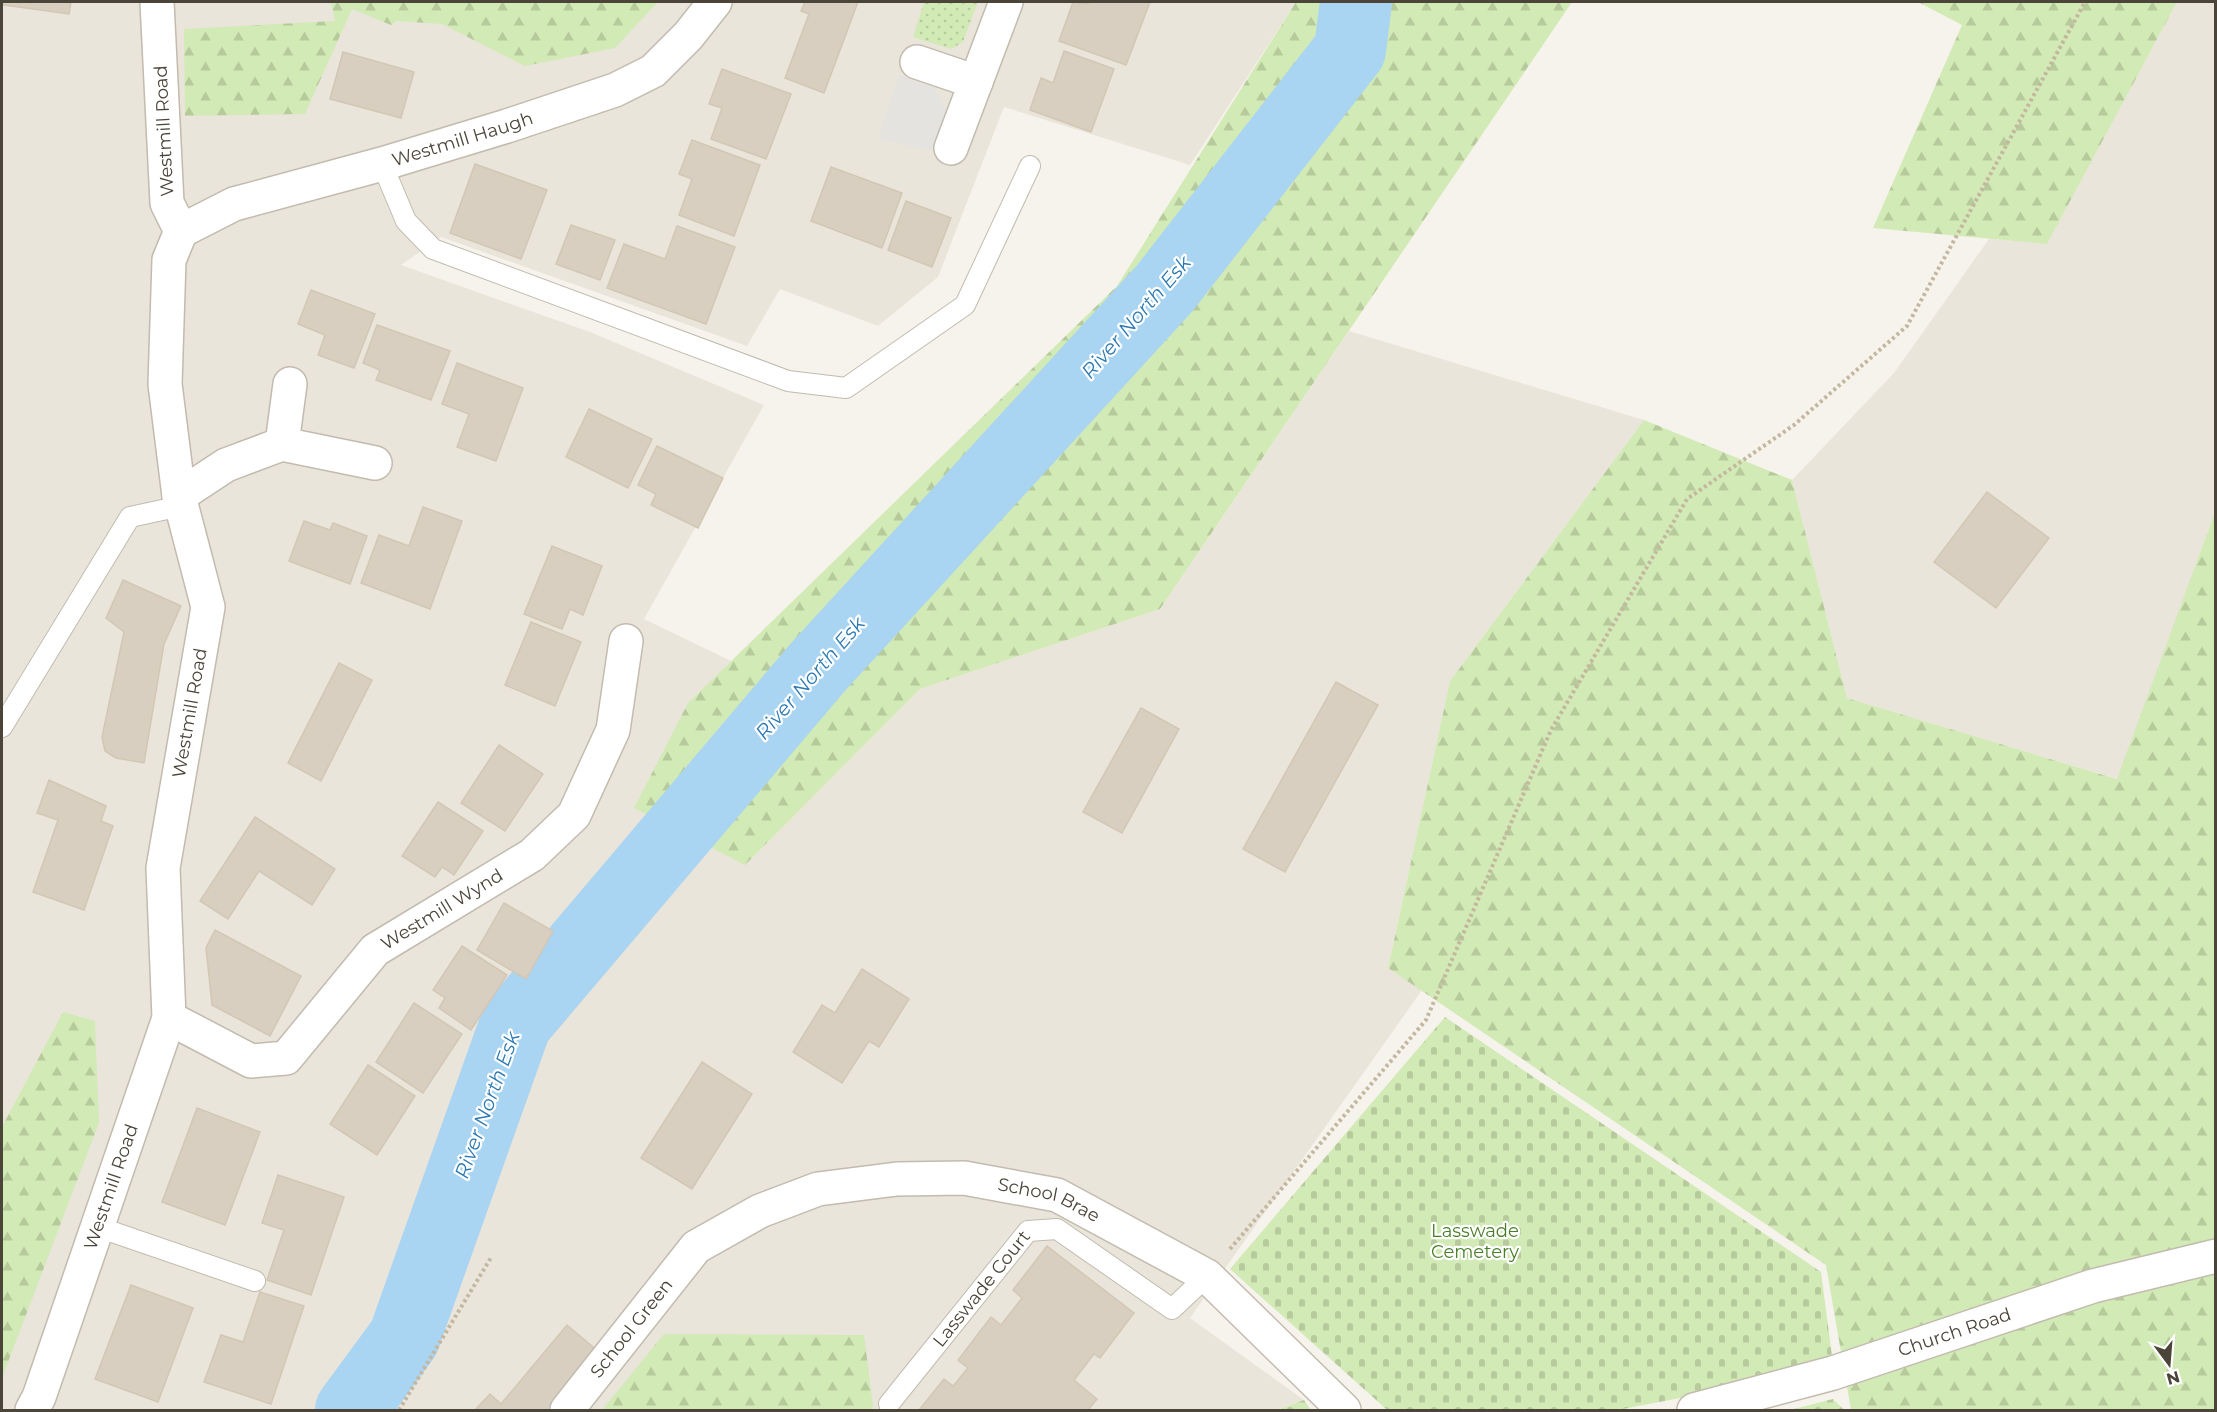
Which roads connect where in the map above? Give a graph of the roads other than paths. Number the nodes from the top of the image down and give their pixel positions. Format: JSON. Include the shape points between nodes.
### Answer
{"nodes":[{"id":1,"x":157,"y":2,"type":"edge"},
{"id":2,"x":715,"y":2,"type":"edge"},
{"id":3,"x":1005,"y":2,"type":"edge"},
{"id":4,"x":917,"y":62,"type":"dead end"},
{"id":5,"x":976,"y":82,"type":"junction"},
{"id":6,"x":951,"y":148,"type":"dead end"},
{"id":7,"x":382,"y":164,"type":"junction"},
{"id":8,"x":1030,"y":166,"type":"dead end"},
{"id":9,"x":181,"y":231,"type":"junction"},
{"id":10,"x":290,"y":384,"type":"dead end"},
{"id":11,"x":282,"y":444,"type":"junction"},
{"id":12,"x":375,"y":463,"type":"dead end"},
{"id":13,"x":180,"y":501,"type":"junction"},
{"id":14,"x":626,"y":641,"type":"dead end"},
{"id":15,"x":2,"y":727,"type":"edge"},
{"id":16,"x":169,"y":1018,"type":"junction"},
{"id":17,"x":98,"y":1227,"type":"junction"},
{"id":18,"x":696,"y":1247,"type":"joint"},
{"id":19,"x":2216,"y":1256,"type":"edge"},
{"id":20,"x":1207,"y":1276,"type":"junction"},
{"id":21,"x":255,"y":1281,"type":"dead end"},
{"id":22,"x":889,"y":1404,"type":"dead end"},
{"id":23,"x":32,"y":1410,"type":"edge"},
{"id":24,"x":567,"y":1410,"type":"edge"},
{"id":25,"x":1344,"y":1410,"type":"edge"},
{"id":26,"x":1694,"y":1410,"type":"edge"}],
"edges":[{"from":1,"to":9,"type":"street","name":"Westmill Road","via":[[167,203]]},
{"from":2,"to":7,"type":"street","name":"Westmill Haugh","via":[[653,71],[615,90]]},
{"from":3,"to":5,"type":"street"},
{"from":4,"to":5,"type":"street"},
{"from":5,"to":6,"type":"street"},
{"from":7,"to":8,"type":"lane","via":[[406,221],[433,249],[788,381],[846,388],[965,305]]},
{"from":7,"to":9,"type":"street","name":"Westmill Haugh","via":[[234,204]]},
{"from":9,"to":13,"type":"street","name":"Westmill Road","via":[[169,260],[165,384]]},
{"from":10,"to":11,"type":"street"},
{"from":11,"to":12,"type":"street"},
{"from":11,"to":13,"type":"street","via":[[226,465]]},
{"from":13,"to":15,"type":"lane","via":[[130,517]]},
{"from":13,"to":16,"type":"street","name":"Westmill Road","via":[[208,607],[163,868]]},
{"from":14,"to":16,"type":"street","name":"Westmill Wynd","via":[[613,730],[574,815],[532,855],[375,950],[286,1058],[251,1061]]},
{"from":16,"to":17,"type":"street","name":"Westmill Road"},
{"from":17,"to":21,"type":"lane"},
{"from":17,"to":23,"type":"street","name":"Westmill Road"},
{"from":18,"to":20,"type":"street","name":"School Brae","via":[[760,1211],[818,1189],[897,1179],[964,1178],[1057,1195]]},
{"from":18,"to":24,"type":"street","name":"School Green"},
{"from":19,"to":26,"type":"street","name":"Church Road","via":[[2093,1286],[1833,1373]]},
{"from":20,"to":22,"type":"lane","name":"Lasswade Court","via":[[1172,1309],[1057,1229],[1028,1232]]},
{"from":20,"to":25,"type":"street","name":"School Brae"}]}
